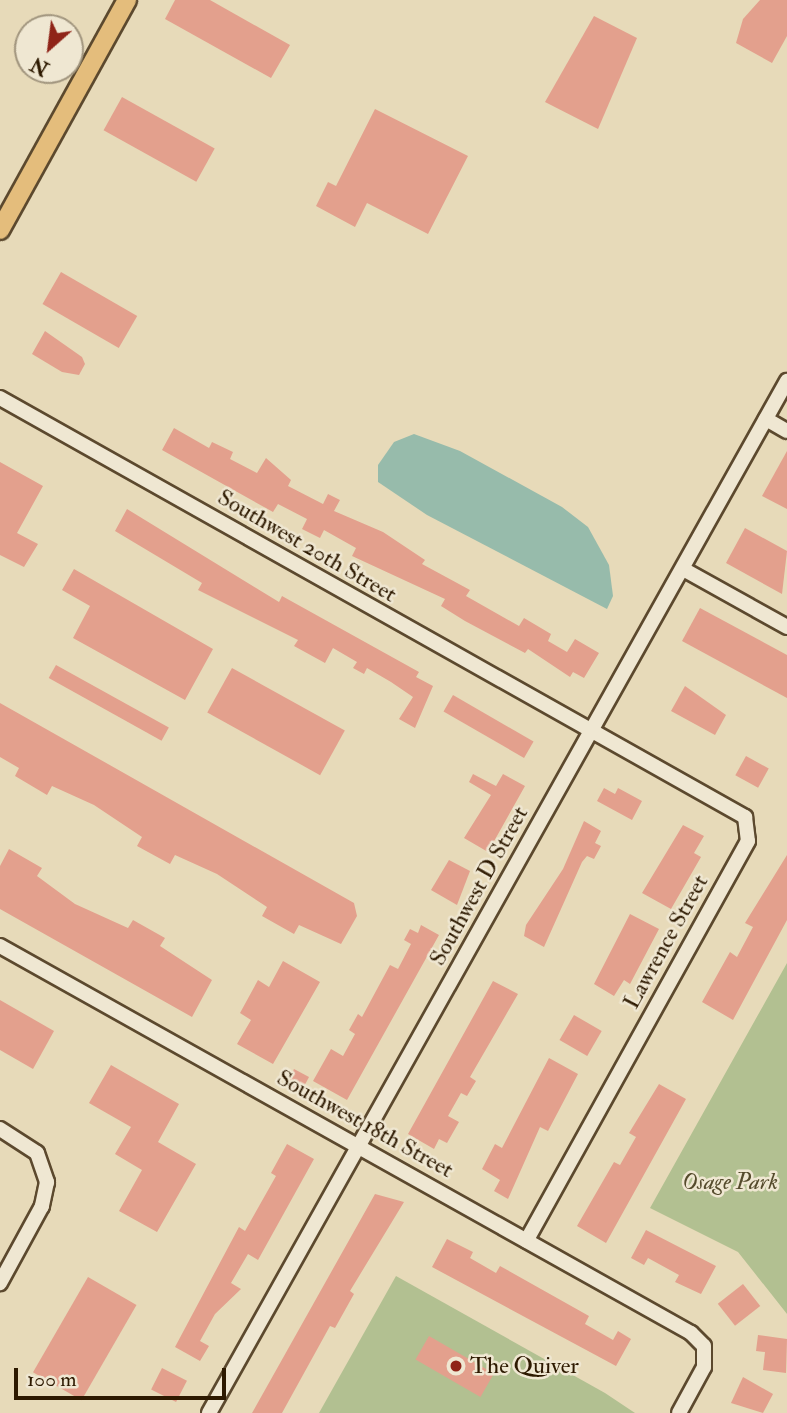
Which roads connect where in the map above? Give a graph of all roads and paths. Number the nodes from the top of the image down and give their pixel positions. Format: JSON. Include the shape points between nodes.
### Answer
{"nodes":[{"id":1,"x":127,"y":0,"type":"edge"},
{"id":2,"x":0,"y":230,"type":"edge"},
{"id":3,"x":787,"y":381,"type":"edge"},
{"id":4,"x":0,"y":398,"type":"edge"},
{"id":5,"x":766,"y":419,"type":"junction"},
{"id":6,"x":787,"y":431,"type":"edge"},
{"id":7,"x":683,"y":569,"type":"junction"},
{"id":8,"x":787,"y":627,"type":"edge"},
{"id":9,"x":590,"y":734,"type":"junction"},
{"id":10,"x":0,"y":946,"type":"edge"},
{"id":11,"x":0,"y":1129,"type":"edge"},
{"id":12,"x":359,"y":1147,"type":"junction"},
{"id":13,"x":526,"y":1241,"type":"junction"},
{"id":14,"x":0,"y":1283,"type":"edge"},
{"id":15,"x":209,"y":1413,"type":"edge"},
{"id":16,"x":679,"y":1413,"type":"edge"}],
"edges":[{"from":1,"to":2,"type":"main road"},
{"from":3,"to":5,"type":"street","name":"Southwest D Street"},
{"from":4,"to":9,"type":"street","name":"Southwest 20th Street"},
{"from":5,"to":6,"type":"street"},
{"from":5,"to":7,"type":"street","name":"Southwest D Street"},
{"from":7,"to":8,"type":"street"},
{"from":7,"to":9,"type":"street","name":"Southwest D Street"},
{"from":9,"to":12,"type":"street","name":"Southwest D Street"},
{"from":9,"to":13,"type":"street","name":"Lawrence Street","via":[[745,817],[748,841]]},
{"from":10,"to":12,"type":"street","name":"Southwest 18th Street"},
{"from":11,"to":14,"type":"street","via":[[37,1153],[47,1182],[43,1206]]},
{"from":12,"to":13,"type":"street","name":"Southwest 18th Street"},
{"from":12,"to":15,"type":"street","name":"Southwest D Street"},
{"from":13,"to":16,"type":"street","name":"Southwest 18th Street","via":[[691,1333],[704,1346],[704,1367]]}]}
